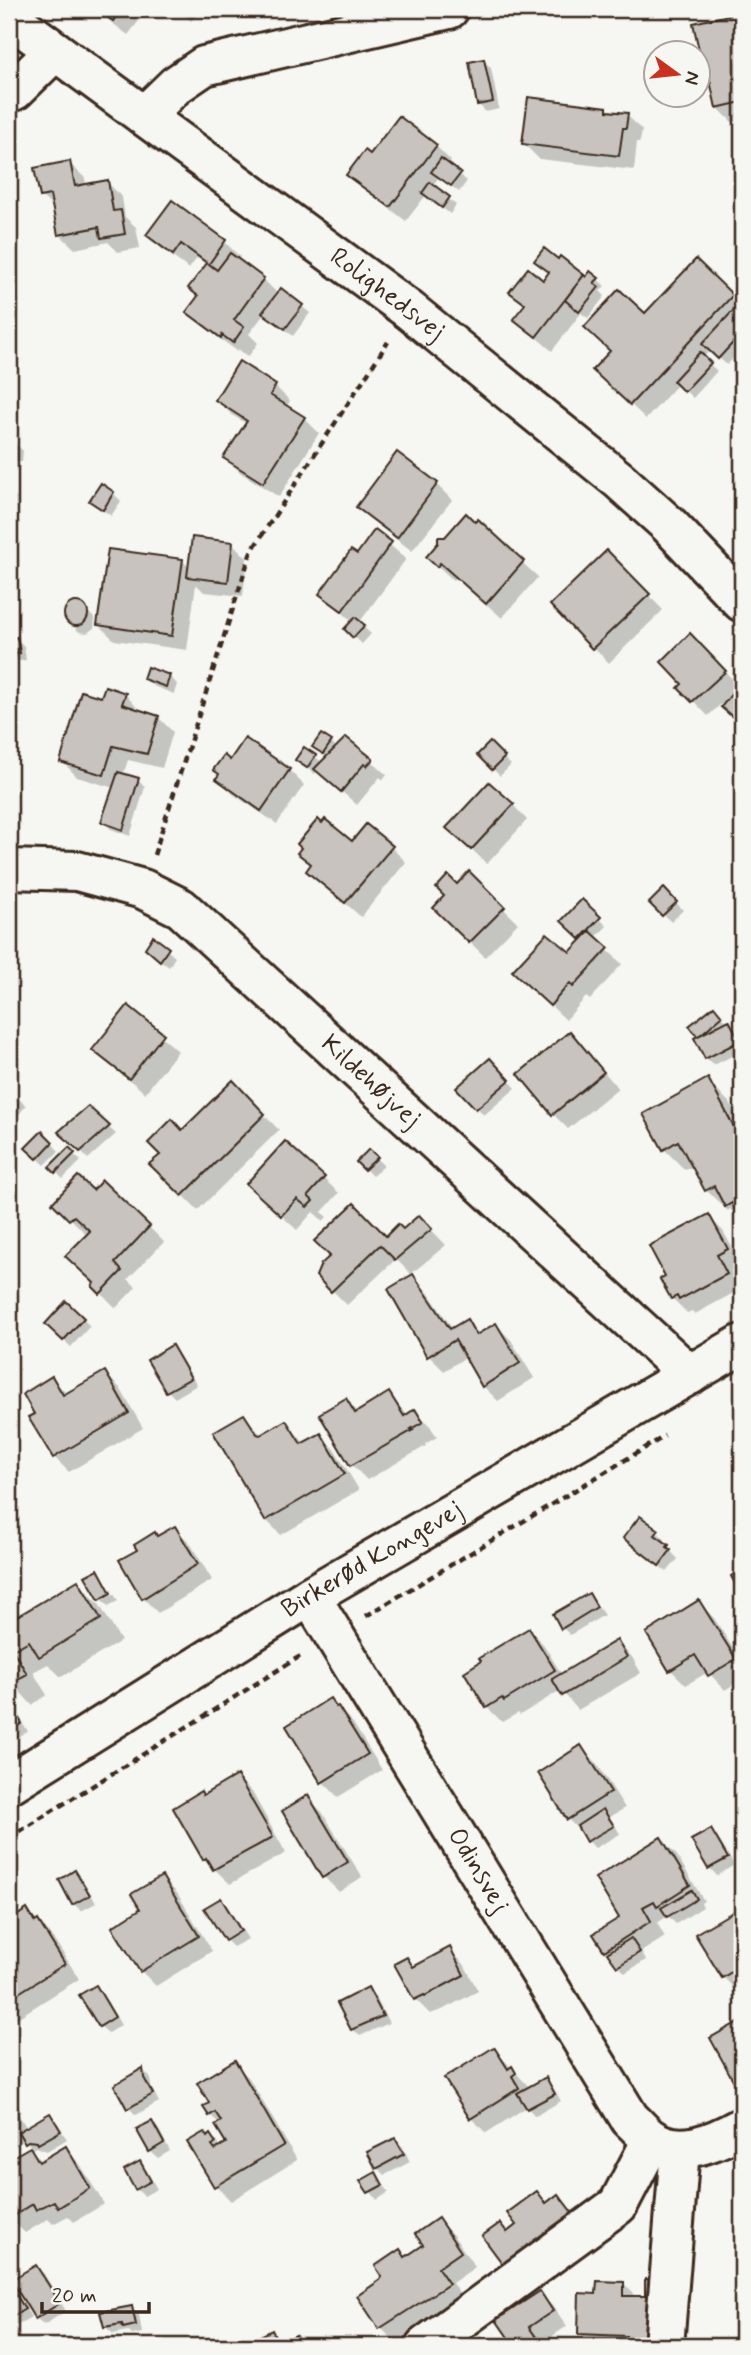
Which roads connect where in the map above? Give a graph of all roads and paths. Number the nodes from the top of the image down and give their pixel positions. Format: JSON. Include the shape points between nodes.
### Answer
{"nodes":[{"id":1,"x":449,"y":9,"type":"edge"},
{"id":2,"x":9,"y":17,"type":"edge"},
{"id":3,"x":55,"y":51,"type":"junction"},
{"id":4,"x":9,"y":93,"type":"edge"},
{"id":5,"x":144,"y":116,"type":"junction"},
{"id":6,"x":409,"y":310,"type":"junction"},
{"id":7,"x":742,"y":602,"type":"edge"},
{"id":8,"x":9,"y":869,"type":"edge"},
{"id":9,"x":143,"y":889,"type":"junction"},
{"id":10,"x":742,"y":1344,"type":"edge"},
{"id":11,"x":691,"y":1376,"type":"junction"},
{"id":12,"x":671,"y":1432,"type":"dead end"},
{"id":13,"x":310,"y":1596,"type":"junction"},
{"id":14,"x":334,"y":1635,"type":"junction"},
{"id":15,"x":9,"y":1784,"type":"edge"},
{"id":16,"x":9,"y":1838,"type":"edge"},
{"id":17,"x":742,"y":2127,"type":"edge"},
{"id":18,"x":666,"y":2144,"type":"junction"},
{"id":19,"x":425,"y":2346,"type":"edge"},
{"id":20,"x":664,"y":2346,"type":"edge"}],
"edges":[{"from":1,"to":5,"type":"street","via":[[204,66]]},
{"from":2,"to":3,"type":"street","name":"Rolighedsvej"},
{"from":3,"to":4,"type":"street"},
{"from":3,"to":5,"type":"street","name":"Rolighedsvej"},
{"from":5,"to":6,"type":"street","name":"Rolighedsvej"},
{"from":6,"to":7,"type":"street","name":"Rolighedsvej","via":[[619,480]]},
{"from":6,"to":9,"type":"path","via":[[251,552]]},
{"from":8,"to":9,"type":"street","name":"Kildehøjvej","via":[[77,872]]},
{"from":9,"to":11,"type":"street","name":"Kildehøjvej","via":[[181,908]]},
{"from":10,"to":11,"type":"street","name":"Birkerød Kongevej"},
{"from":11,"to":13,"type":"street","name":"Birkerød Kongevej"},
{"from":12,"to":14,"type":"path"},
{"from":13,"to":14,"type":"street","name":"Odinsvej"},
{"from":13,"to":15,"type":"street","name":"Birkerød Kongevej"},
{"from":14,"to":16,"type":"path"},
{"from":14,"to":18,"type":"street","name":"Odinsvej","via":[[630,2119]]},
{"from":17,"to":18,"type":"street","via":[[713,2143]]},
{"from":18,"to":19,"type":"street","via":[[618,2205]]},
{"from":18,"to":20,"type":"street"}]}
